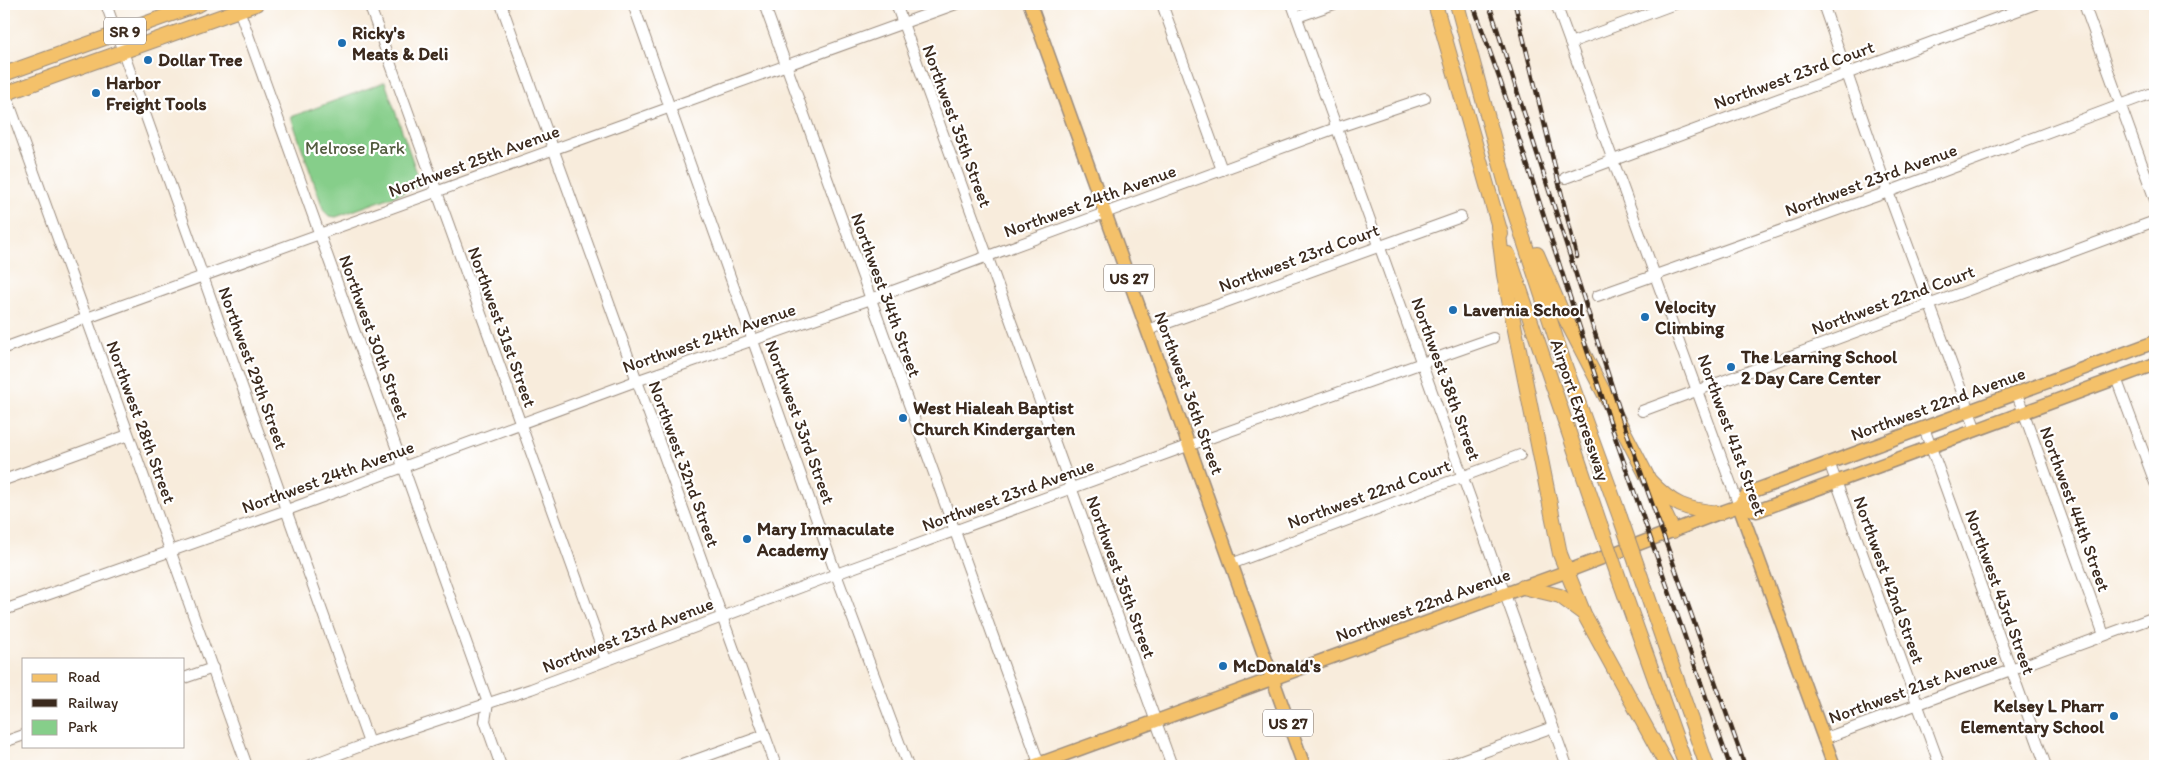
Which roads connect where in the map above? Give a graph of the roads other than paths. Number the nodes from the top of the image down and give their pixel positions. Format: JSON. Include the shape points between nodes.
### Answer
{"nodes":[{"id":1,"x":106,"y":4,"type":"edge"},
{"id":2,"x":200,"y":4,"type":"edge"},
{"id":3,"x":256,"y":4,"type":"edge"},
{"id":4,"x":369,"y":4,"type":"edge"},
{"id":5,"x":501,"y":4,"type":"edge"},
{"id":6,"x":632,"y":4,"type":"edge"},
{"id":7,"x":764,"y":4,"type":"edge"},
{"id":8,"x":896,"y":4,"type":"edge"},
{"id":9,"x":956,"y":4,"type":"edge"},
{"id":10,"x":1030,"y":4,"type":"edge"},
{"id":11,"x":1162,"y":4,"type":"edge"},
{"id":12,"x":1292,"y":4,"type":"edge"},
{"id":13,"x":1334,"y":4,"type":"edge"},
{"id":14,"x":1425,"y":4,"type":"edge"},
{"id":15,"x":1435,"y":4,"type":"edge"},
{"id":16,"x":1457,"y":4,"type":"edge"},
{"id":17,"x":1556,"y":4,"type":"edge"},
{"id":18,"x":1675,"y":4,"type":"edge"},
{"id":19,"x":1823,"y":4,"type":"edge"},
{"id":20,"x":2035,"y":4,"type":"edge"},
{"id":21,"x":2084,"y":4,"type":"edge"},
{"id":22,"x":1663,"y":6,"type":"edge"},
{"id":23,"x":238,"y":7,"type":"edge"},
{"id":24,"x":1297,"y":17,"type":"junction"},
{"id":25,"x":902,"y":23,"type":"junction"},
{"id":26,"x":117,"y":34,"type":"junction"},
{"id":27,"x":1570,"y":43,"type":"junction"},
{"id":28,"x":123,"y":52,"type":"junction"},
{"id":29,"x":786,"y":65,"type":"junction"},
{"id":30,"x":1452,"y":68,"type":"junction"},
{"id":31,"x":1847,"y":73,"type":"junction"},
{"id":32,"x":4,"y":74,"type":"edge"},
{"id":33,"x":4,"y":92,"type":"edge"},
{"id":34,"x":2155,"y":92,"type":"edge"},
{"id":35,"x":1425,"y":98,"type":"dead end"},
{"id":36,"x":2121,"y":105,"type":"junction"},
{"id":37,"x":669,"y":108,"type":"junction"},
{"id":38,"x":1336,"y":128,"type":"junction"},
{"id":39,"x":553,"y":150,"type":"junction"},
{"id":40,"x":1612,"y":160,"type":"junction"},
{"id":41,"x":1222,"y":170,"type":"junction"},
{"id":42,"x":1565,"y":178,"type":"dead end"},
{"id":43,"x":437,"y":192,"type":"junction"},
{"id":44,"x":1508,"y":192,"type":"junction"},
{"id":45,"x":1888,"y":192,"type":"junction"},
{"id":46,"x":2155,"y":200,"type":"edge"},
{"id":47,"x":1105,"y":212,"type":"junction"},
{"id":48,"x":1461,"y":217,"type":"dead end"},
{"id":49,"x":2155,"y":221,"type":"edge"},
{"id":50,"x":1498,"y":226,"type":"junction"},
{"id":51,"x":320,"y":234,"type":"junction"},
{"id":52,"x":1380,"y":246,"type":"junction"},
{"id":53,"x":986,"y":257,"type":"junction"},
{"id":54,"x":1655,"y":275,"type":"junction"},
{"id":55,"x":204,"y":277,"type":"junction"},
{"id":56,"x":1597,"y":296,"type":"dead end"},
{"id":57,"x":871,"y":299,"type":"junction"},
{"id":58,"x":1930,"y":304,"type":"junction"},
{"id":59,"x":87,"y":318,"type":"junction"},
{"id":60,"x":1148,"y":330,"type":"junction"},
{"id":61,"x":1493,"y":338,"type":"dead end"},
{"id":62,"x":753,"y":340,"type":"junction"},
{"id":63,"x":2155,"y":342,"type":"edge"},
{"id":64,"x":4,"y":348,"type":"edge"},
{"id":65,"x":1423,"y":363,"type":"junction"},
{"id":66,"x":2155,"y":364,"type":"edge"},
{"id":67,"x":2116,"y":378,"type":"junction"},
{"id":68,"x":636,"y":380,"type":"junction"},
{"id":69,"x":1697,"y":390,"type":"junction"},
{"id":70,"x":2016,"y":394,"type":"junction"},
{"id":71,"x":1642,"y":411,"type":"dead end"},
{"id":72,"x":1969,"y":411,"type":"junction"},
{"id":73,"x":2023,"y":412,"type":"junction"},
{"id":74,"x":520,"y":424,"type":"junction"},
{"id":75,"x":1924,"y":428,"type":"junction"},
{"id":76,"x":1976,"y":430,"type":"junction"},
{"id":77,"x":128,"y":435,"type":"junction"},
{"id":78,"x":1190,"y":445,"type":"junction"},
{"id":79,"x":1931,"y":447,"type":"junction"},
{"id":80,"x":1520,"y":455,"type":"dead end"},
{"id":81,"x":1829,"y":462,"type":"junction"},
{"id":82,"x":403,"y":467,"type":"junction"},
{"id":83,"x":1463,"y":476,"type":"junction"},
{"id":84,"x":4,"y":480,"type":"edge"},
{"id":85,"x":1649,"y":480,"type":"junction"},
{"id":86,"x":1836,"y":481,"type":"junction"},
{"id":87,"x":2155,"y":482,"type":"edge"},
{"id":88,"x":1072,"y":489,"type":"junction"},
{"id":89,"x":1739,"y":506,"type":"junction"},
{"id":90,"x":287,"y":510,"type":"junction"},
{"id":91,"x":1719,"y":513,"type":"junction"},
{"id":92,"x":1672,"y":531,"type":"junction"},
{"id":93,"x":954,"y":532,"type":"junction"},
{"id":94,"x":172,"y":550,"type":"junction"},
{"id":95,"x":1231,"y":564,"type":"junction"},
{"id":96,"x":1568,"y":571,"type":"junction"},
{"id":97,"x":836,"y":574,"type":"junction"},
{"id":98,"x":1523,"y":587,"type":"junction"},
{"id":99,"x":1506,"y":593,"type":"junction"},
{"id":100,"x":4,"y":610,"type":"edge"},
{"id":101,"x":1584,"y":614,"type":"junction"},
{"id":102,"x":721,"y":617,"type":"junction"},
{"id":103,"x":2155,"y":617,"type":"edge"},
{"id":104,"x":2104,"y":636,"type":"junction"},
{"id":105,"x":606,"y":660,"type":"junction"},
{"id":106,"x":213,"y":668,"type":"junction"},
{"id":107,"x":2011,"y":669,"type":"junction"},
{"id":108,"x":185,"y":678,"type":"edge"},
{"id":109,"x":1273,"y":679,"type":"junction"},
{"id":110,"x":488,"y":703,"type":"junction"},
{"id":111,"x":1917,"y":704,"type":"junction"},
{"id":112,"x":1157,"y":721,"type":"junction"},
{"id":113,"x":1552,"y":727,"type":"junction"},
{"id":114,"x":22,"y":736,"type":"edge"},
{"id":115,"x":765,"y":736,"type":"junction"},
{"id":116,"x":1823,"y":738,"type":"junction"},
{"id":117,"x":4,"y":742,"type":"edge"},
{"id":118,"x":369,"y":743,"type":"junction"},
{"id":119,"x":247,"y":766,"type":"edge"},
{"id":120,"x":308,"y":766,"type":"edge"},
{"id":121,"x":501,"y":766,"type":"edge"},
{"id":122,"x":679,"y":766,"type":"edge"},
{"id":123,"x":776,"y":766,"type":"edge"},
{"id":124,"x":908,"y":766,"type":"edge"},
{"id":125,"x":1038,"y":766,"type":"edge"},
{"id":126,"x":1172,"y":766,"type":"edge"},
{"id":127,"x":1304,"y":766,"type":"edge"},
{"id":128,"x":1445,"y":766,"type":"edge"},
{"id":129,"x":1568,"y":766,"type":"edge"},
{"id":130,"x":1668,"y":766,"type":"edge"},
{"id":131,"x":1686,"y":766,"type":"edge"},
{"id":132,"x":1707,"y":766,"type":"edge"},
{"id":133,"x":1834,"y":766,"type":"edge"},
{"id":134,"x":1940,"y":766,"type":"edge"},
{"id":135,"x":2046,"y":766,"type":"edge"}],
"edges":[{"from":1,"to":26,"type":"street","name":"Northwest 29th Street"},
{"from":2,"to":26,"type":"highway","number":"SR 9"},
{"from":3,"to":23,"type":"highway","number":"SR 9"},
{"from":4,"to":43,"type":"street","name":"Northwest 31st Street"},
{"from":5,"to":39,"type":"street","name":"Northwest 32nd Street"},
{"from":6,"to":37,"type":"street","name":"Northwest 33rd Street"},
{"from":7,"to":29,"type":"street","name":"Northwest 34th Street"},
{"from":8,"to":25,"type":"street","name":"Northwest 35th Street"},
{"from":9,"to":25,"type":"street","name":"Northwest 25th Avenue"},
{"from":10,"to":47,"type":"main road","name":"Northwest 36th Street","number":"US 27"},
{"from":11,"to":41,"type":"street"},
{"from":12,"to":24,"type":"street","name":"Northwest 38th Street"},
{"from":13,"to":24,"type":"street"},
{"from":14,"to":30,"type":"highway"},
{"from":15,"to":30,"type":"highway","name":"Airport Expressway"},
{"from":16,"to":44,"type":"highway","name":"Airport Expressway"},
{"from":17,"to":27,"type":"street","name":"Northwest 41st Street"},
{"from":18,"to":22,"type":"street"},
{"from":19,"to":31,"type":"street"},
{"from":20,"to":31,"type":"street","name":"Northwest 23rd Court"},
{"from":21,"to":36,"type":"street"},
{"from":22,"to":27,"type":"street"},
{"from":23,"to":28,"type":"highway","number":"SR 9"},
{"from":23,"to":51,"type":"street","name":"Northwest 30th Street"},
{"from":24,"to":38,"type":"street","name":"Northwest 38th Street"},
{"from":25,"to":29,"type":"street","name":"Northwest 25th Avenue"},
{"from":25,"to":53,"type":"street","name":"Northwest 35th Street"},
{"from":26,"to":28,"type":"street","name":"Northwest 29th Street"},
{"from":26,"to":32,"type":"highway","number":"SR 9"},
{"from":27,"to":40,"type":"street","name":"Northwest 41st Street"},
{"from":28,"to":33,"type":"highway","number":"SR 9"},
{"from":28,"to":55,"type":"street","name":"Northwest 29th Street"},
{"from":29,"to":37,"type":"street","name":"Northwest 25th Avenue"},
{"from":29,"to":57,"type":"street","name":"Northwest 34th Street"},
{"from":30,"to":50,"type":"highway","name":"Airport Expressway"},
{"from":31,"to":40,"type":"street","name":"Northwest 23rd Court"},
{"from":31,"to":45,"type":"street"},
{"from":33,"to":59,"type":"street","name":"Northwest 28th Street"},
{"from":34,"to":36,"type":"street","name":"Northwest 23rd Avenue"},
{"from":35,"to":38,"type":"street","name":"Northwest 24th Avenue"},
{"from":36,"to":45,"type":"street","name":"Northwest 23rd Avenue"},
{"from":36,"to":46,"type":"street"},
{"from":37,"to":39,"type":"street","name":"Northwest 25th Avenue"},
{"from":37,"to":62,"type":"street","name":"Northwest 33rd Street"},
{"from":38,"to":41,"type":"street","name":"Northwest 24th Avenue"},
{"from":38,"to":52,"type":"street","name":"Northwest 38th Street"},
{"from":39,"to":43,"type":"street","name":"Northwest 25th Avenue"},
{"from":39,"to":68,"type":"street","name":"Northwest 32nd Street"},
{"from":40,"to":42,"type":"street","name":"Northwest 23rd Court"},
{"from":40,"to":54,"type":"street","name":"Northwest 41st Street"},
{"from":41,"to":47,"type":"street","name":"Northwest 24th Avenue"},
{"from":43,"to":51,"type":"street","name":"Northwest 25th Avenue"},
{"from":43,"to":74,"type":"street","name":"Northwest 31st Street"},
{"from":44,"to":85,"type":"highway","via":[[1561,310]]},
{"from":44,"to":132,"type":"highway","name":"Airport Expressway","bridge":true,"via":[[1565,366]]},
{"from":45,"to":54,"type":"street","name":"Northwest 23rd Avenue"},
{"from":45,"to":58,"type":"street"},
{"from":47,"to":53,"type":"street","name":"Northwest 24th Avenue"},
{"from":47,"to":60,"type":"main road","name":"Northwest 36th Street","number":"US 27"},
{"from":48,"to":52,"type":"street","name":"Northwest 23rd Court"},
{"from":49,"to":58,"type":"street","name":"Northwest 22nd Court"},
{"from":50,"to":96,"type":"highway","via":[[1504,275],[1542,472],[1560,554]]},
{"from":50,"to":131,"type":"highway","name":"Airport Expressway","bridge":true},
{"from":51,"to":55,"type":"street","name":"Northwest 25th Avenue"},
{"from":51,"to":82,"type":"street","name":"Northwest 30th Street"},
{"from":52,"to":60,"type":"street","name":"Northwest 23rd Court"},
{"from":52,"to":65,"type":"street","name":"Northwest 38th Street"},
{"from":53,"to":57,"type":"street","name":"Northwest 24th Avenue"},
{"from":53,"to":88,"type":"street","name":"Northwest 35th Street"},
{"from":54,"to":56,"type":"street","name":"Northwest 23rd Avenue"},
{"from":54,"to":69,"type":"street","name":"Northwest 41st Street"},
{"from":55,"to":59,"type":"street","name":"Northwest 25th Avenue"},
{"from":55,"to":90,"type":"street","name":"Northwest 29th Street"},
{"from":57,"to":62,"type":"street","name":"Northwest 24th Avenue"},
{"from":57,"to":93,"type":"street","name":"Northwest 34th Street"},
{"from":58,"to":69,"type":"street","name":"Northwest 22nd Court"},
{"from":58,"to":72,"type":"street"},
{"from":59,"to":64,"type":"street","name":"Northwest 25th Avenue"},
{"from":59,"to":77,"type":"street","name":"Northwest 28th Street"},
{"from":60,"to":78,"type":"main road","name":"Northwest 36th Street","number":"US 27"},
{"from":61,"to":65,"type":"street","name":"Northwest 23rd Avenue"},
{"from":62,"to":68,"type":"street","name":"Northwest 24th Avenue"},
{"from":62,"to":97,"type":"street","name":"Northwest 33rd Street"},
{"from":63,"to":70,"type":"main road","name":"Northwest 22nd Avenue"},
{"from":65,"to":78,"type":"street","name":"Northwest 23rd Avenue"},
{"from":65,"to":83,"type":"street","name":"Northwest 38th Street"},
{"from":66,"to":67,"type":"main road","name":"Northwest 22nd Avenue"},
{"from":67,"to":73,"type":"main road","name":"Northwest 22nd Avenue"},
{"from":67,"to":87,"type":"street"},
{"from":68,"to":74,"type":"street","name":"Northwest 24th Avenue"},
{"from":68,"to":102,"type":"street","name":"Northwest 32nd Street"},
{"from":69,"to":71,"type":"street","name":"Northwest 22nd Court"},
{"from":69,"to":89,"type":"street","name":"Northwest 41st Street"},
{"from":70,"to":72,"type":"main road","name":"Northwest 22nd Avenue"},
{"from":70,"to":73,"type":"street","name":"Northwest 44th Street"},
{"from":72,"to":75,"type":"main road","name":"Northwest 22nd Avenue"},
{"from":72,"to":76,"type":"street"},
{"from":73,"to":76,"type":"main road","name":"Northwest 22nd Avenue"},
{"from":73,"to":104,"type":"street","name":"Northwest 44th Street"},
{"from":74,"to":82,"type":"street","name":"Northwest 24th Avenue"},
{"from":74,"to":105,"type":"street","name":"Northwest 31st Street"},
{"from":75,"to":79,"type":"street","name":"Northwest 43rd Street"},
{"from":75,"to":81,"type":"main road","name":"Northwest 22nd Avenue"},
{"from":76,"to":79,"type":"main road","name":"Northwest 22nd Avenue"},
{"from":77,"to":84,"type":"street"},
{"from":77,"to":94,"type":"street","name":"Northwest 28th Street"},
{"from":78,"to":88,"type":"street","name":"Northwest 23rd Avenue"},
{"from":78,"to":95,"type":"main road","name":"Northwest 36th Street","number":"US 27"},
{"from":79,"to":86,"type":"main road","name":"Northwest 22nd Avenue"},
{"from":79,"to":107,"type":"street","name":"Northwest 43rd Street"},
{"from":80,"to":83,"type":"street","name":"Northwest 22nd Court"},
{"from":81,"to":86,"type":"street","name":"Northwest 42nd Street"},
{"from":81,"to":89,"type":"main road","name":"Northwest 22nd Avenue","via":[[1748,493]]},
{"from":82,"to":90,"type":"street","name":"Northwest 24th Avenue"},
{"from":82,"to":110,"type":"street","name":"Northwest 30th Street"},
{"from":83,"to":95,"type":"street","name":"Northwest 22nd Court"},
{"from":83,"to":99,"type":"street","name":"Northwest 38th Street"},
{"from":85,"to":91,"type":"highway","via":[[1668,500],[1693,510]]},
{"from":85,"to":92,"type":"highway"},
{"from":86,"to":89,"type":"main road","name":"Northwest 22nd Avenue","via":[[1757,511]]},
{"from":86,"to":111,"type":"street","name":"Northwest 42nd Street"},
{"from":88,"to":93,"type":"street","name":"Northwest 23rd Avenue"},
{"from":88,"to":112,"type":"street","name":"Northwest 35th Street"},
{"from":89,"to":91,"type":"main road","name":"Northwest 22nd Avenue"},
{"from":89,"to":116,"type":"main road","name":"Northwest 41st Street"},
{"from":90,"to":94,"type":"street","name":"Northwest 24th Avenue"},
{"from":90,"to":118,"type":"street","name":"Northwest 29th Street"},
{"from":91,"to":92,"type":"main road","name":"Northwest 22nd Avenue"},
{"from":92,"to":96,"type":"main road","name":"Northwest 22nd Avenue"},
{"from":93,"to":97,"type":"street","name":"Northwest 23rd Avenue"},
{"from":93,"to":125,"type":"street","name":"Northwest 34th Street"},
{"from":94,"to":100,"type":"street","name":"Northwest 24th Avenue"},
{"from":94,"to":106,"type":"street","name":"Northwest 28th Street"},
{"from":95,"to":109,"type":"main road","name":"Northwest 36th Street","number":"US 27"},
{"from":96,"to":98,"type":"main road","name":"Northwest 22nd Avenue"},
{"from":96,"to":101,"type":"highway"},
{"from":97,"to":102,"type":"street","name":"Northwest 23rd Avenue"},
{"from":97,"to":124,"type":"street","name":"Northwest 33rd Street"},
{"from":98,"to":99,"type":"main road","name":"Northwest 22nd Avenue"},
{"from":98,"to":101,"type":"highway","via":[[1560,596]]},
{"from":99,"to":109,"type":"main road","name":"Northwest 22nd Avenue"},
{"from":99,"to":113,"type":"street","name":"Northwest 38th Street"},
{"from":101,"to":130,"type":"highway"},
{"from":102,"to":105,"type":"street","name":"Northwest 23rd Avenue"},
{"from":102,"to":115,"type":"street","name":"Northwest 32nd Street"},
{"from":103,"to":104,"type":"street","name":"Northwest 21st Avenue"},
{"from":104,"to":107,"type":"street","name":"Northwest 21st Avenue"},
{"from":105,"to":110,"type":"street","name":"Northwest 23rd Avenue"},
{"from":106,"to":108,"type":"street"},
{"from":106,"to":119,"type":"street","name":"Northwest 28th Street"},
{"from":107,"to":111,"type":"street","name":"Northwest 21st Avenue"},
{"from":107,"to":135,"type":"street","name":"Northwest 43rd Street"},
{"from":109,"to":112,"type":"main road","name":"Northwest 22nd Avenue"},
{"from":109,"to":127,"type":"main road","name":"Northwest 36th Street","number":"US 27"},
{"from":110,"to":118,"type":"street","name":"Northwest 23rd Avenue"},
{"from":110,"to":121,"type":"street","name":"Northwest 30th Street","via":[[485,721]]},
{"from":111,"to":116,"type":"street","name":"Northwest 21st Avenue"},
{"from":111,"to":134,"type":"street","name":"Northwest 42nd Street"},
{"from":112,"to":125,"type":"main road","name":"Northwest 22nd Avenue"},
{"from":112,"to":126,"type":"street","name":"Northwest 35th Street"},
{"from":113,"to":128,"type":"street"},
{"from":113,"to":129,"type":"street","name":"Northwest 38th Street"},
{"from":114,"to":117,"type":"street"},
{"from":115,"to":122,"type":"street"},
{"from":115,"to":123,"type":"street","name":"Northwest 32nd Street"},
{"from":116,"to":133,"type":"main road","name":"Northwest 41st Street"},
{"from":118,"to":120,"type":"street","name":"Northwest 23rd Avenue"}]}
